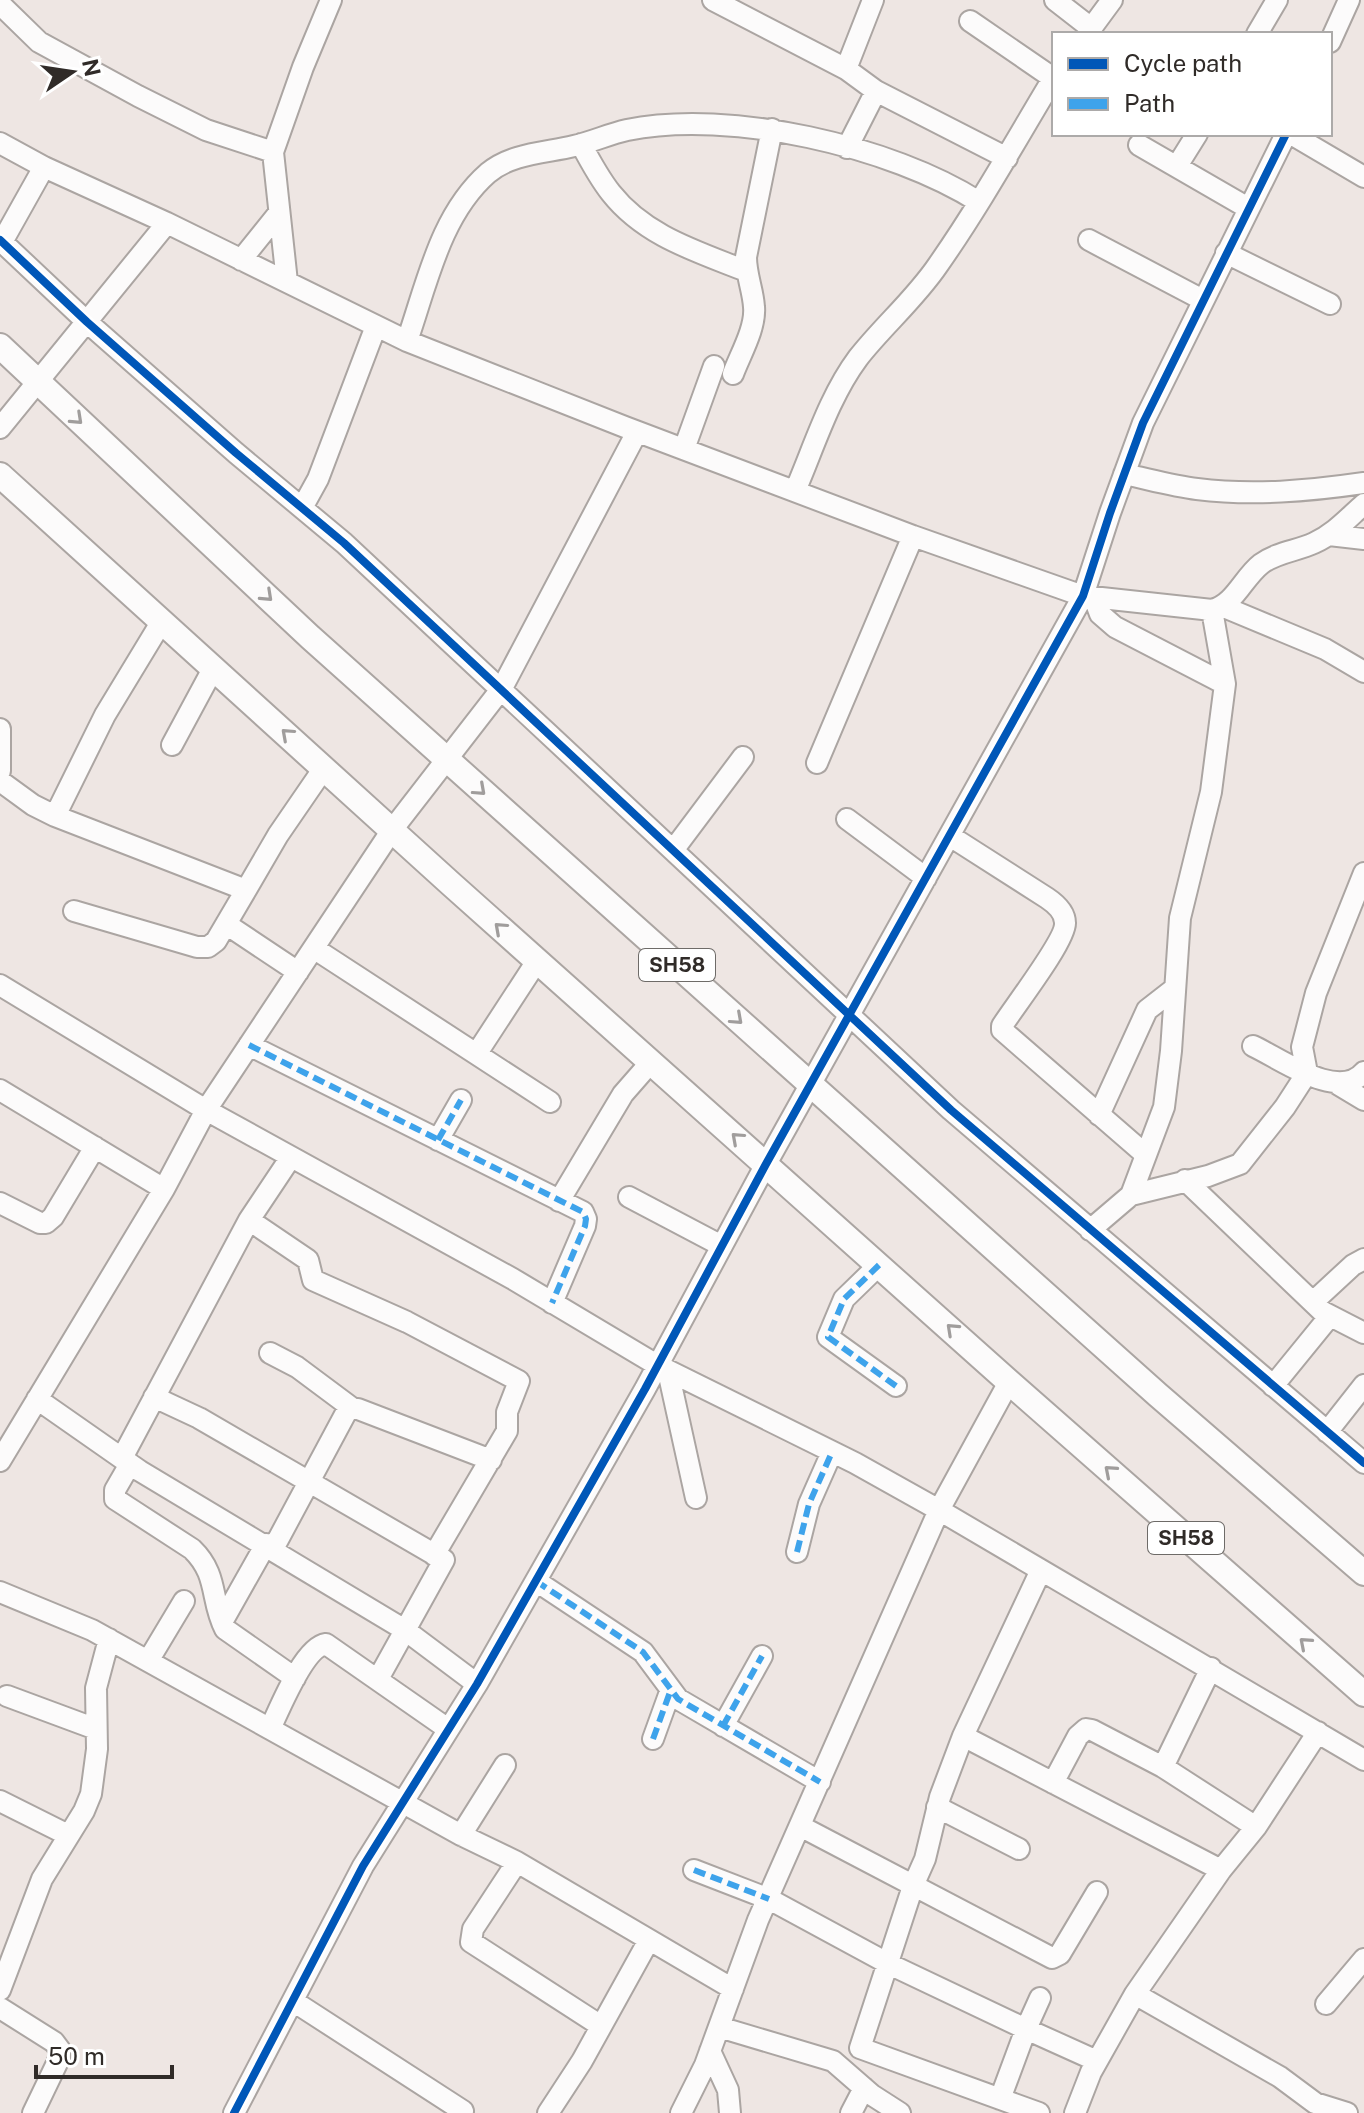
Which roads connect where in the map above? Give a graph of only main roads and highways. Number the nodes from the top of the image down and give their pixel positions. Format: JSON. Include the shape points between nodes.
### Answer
{"nodes":[{"id":1,"x":0,"y":346,"type":"edge"},
{"id":2,"x":0,"y":475,"type":"edge"},
{"id":3,"x":1364,"y":1573,"type":"edge"},
{"id":4,"x":1364,"y":1694,"type":"edge"}],
"edges":[{"from":1,"to":3,"type":"main road","number":"SH58","one_way":true,"via":[[310,637],[1136,1376]]},
{"from":4,"to":2,"type":"main road","number":"SH58","one_way":true,"via":[[537,961]]}]}
